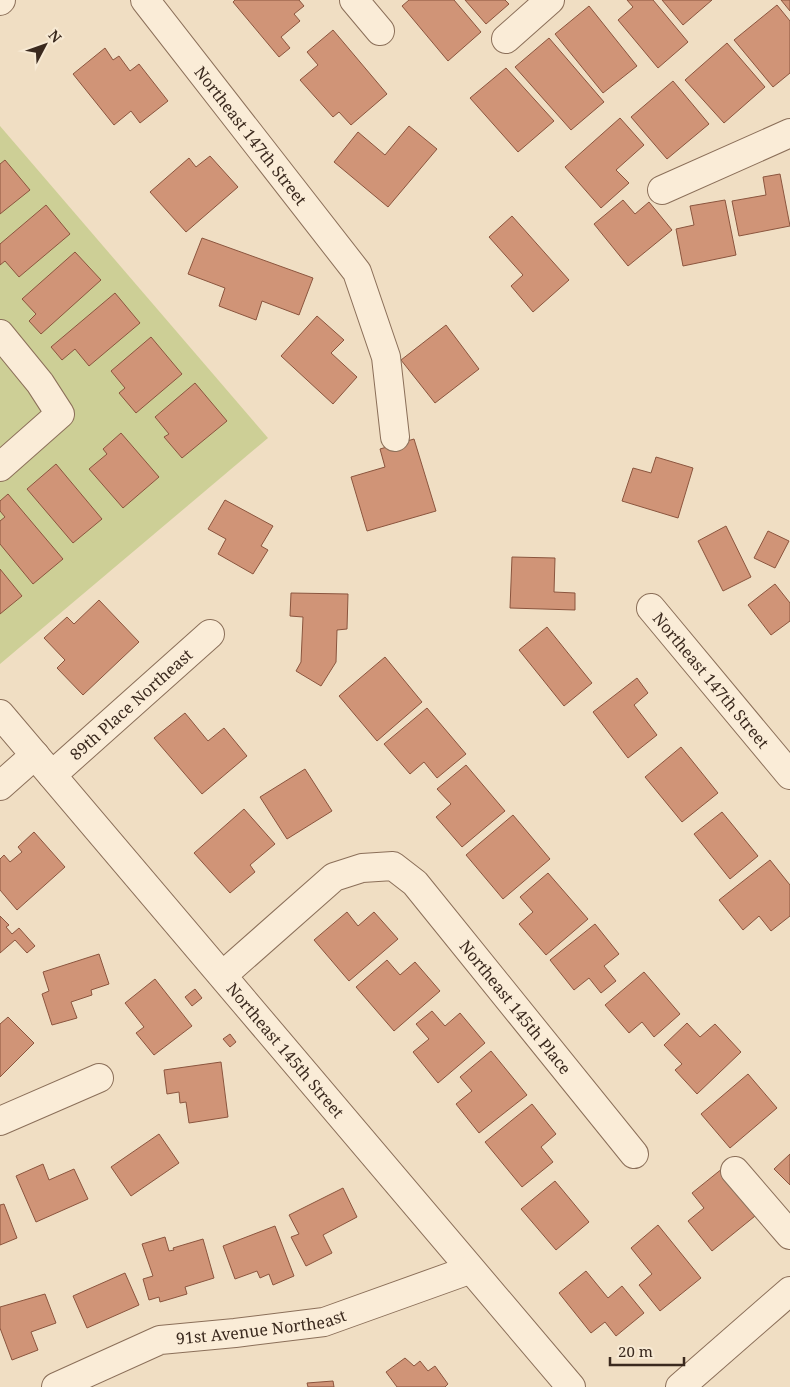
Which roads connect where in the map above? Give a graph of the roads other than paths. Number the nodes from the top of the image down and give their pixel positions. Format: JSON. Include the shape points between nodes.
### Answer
{"nodes":[{"id":1,"x":145,"y":0,"type":"edge"},
{"id":2,"x":354,"y":0,"type":"edge"},
{"id":3,"x":550,"y":0,"type":"edge"},
{"id":4,"x":380,"y":31,"type":"dead end"},
{"id":5,"x":506,"y":39,"type":"dead end"},
{"id":6,"x":790,"y":134,"type":"edge"},
{"id":7,"x":662,"y":190,"type":"dead end"},
{"id":8,"x":0,"y":334,"type":"edge"},
{"id":9,"x":395,"y":437,"type":"dead end"},
{"id":10,"x":0,"y":467,"type":"edge"},
{"id":11,"x":651,"y":608,"type":"dead end"},
{"id":12,"x":210,"y":634,"type":"dead end"},
{"id":13,"x":0,"y":714,"type":"edge"},
{"id":14,"x":44,"y":765,"type":"junction"},
{"id":15,"x":790,"y":775,"type":"edge"},
{"id":16,"x":0,"y":786,"type":"edge"},
{"id":17,"x":223,"y":975,"type":"junction"},
{"id":18,"x":99,"y":1078,"type":"dead end"},
{"id":19,"x":0,"y":1121,"type":"edge"},
{"id":20,"x":634,"y":1154,"type":"dead end"},
{"id":21,"x":735,"y":1171,"type":"dead end"},
{"id":22,"x":790,"y":1235,"type":"edge"},
{"id":23,"x":469,"y":1270,"type":"junction"},
{"id":24,"x":790,"y":1291,"type":"edge"},
{"id":25,"x":56,"y":1387,"type":"edge"},
{"id":26,"x":571,"y":1387,"type":"edge"},
{"id":27,"x":680,"y":1387,"type":"edge"}],
"edges":[{"from":1,"to":9,"type":"street","name":"Northeast 147th Street","via":[[356,272],[386,357]]},
{"from":2,"to":4,"type":"street"},
{"from":3,"to":5,"type":"street"},
{"from":6,"to":7,"type":"street"},
{"from":8,"to":10,"type":"street","via":[[40,383],[60,414]]},
{"from":11,"to":15,"type":"street","name":"Northeast 147th Street"},
{"from":12,"to":14,"type":"street","name":"89th Place Northeast"},
{"from":13,"to":14,"type":"street","name":"Northeast 145th Street"},
{"from":14,"to":16,"type":"street","name":"89th Place Northeast"},
{"from":14,"to":17,"type":"street","name":"Northeast 145th Street"},
{"from":17,"to":20,"type":"street","name":"Northeast 145th Place","via":[[334,877],[362,868],[392,866],[415,883]]},
{"from":17,"to":23,"type":"street","name":"Northeast 145th Street"},
{"from":18,"to":19,"type":"street"},
{"from":21,"to":22,"type":"street"},
{"from":23,"to":25,"type":"street","name":"91st Avenue Northeast","via":[[324,1322],[160,1340]]},
{"from":23,"to":26,"type":"street","name":"Northeast 145th Street"},
{"from":24,"to":27,"type":"street"}]}
